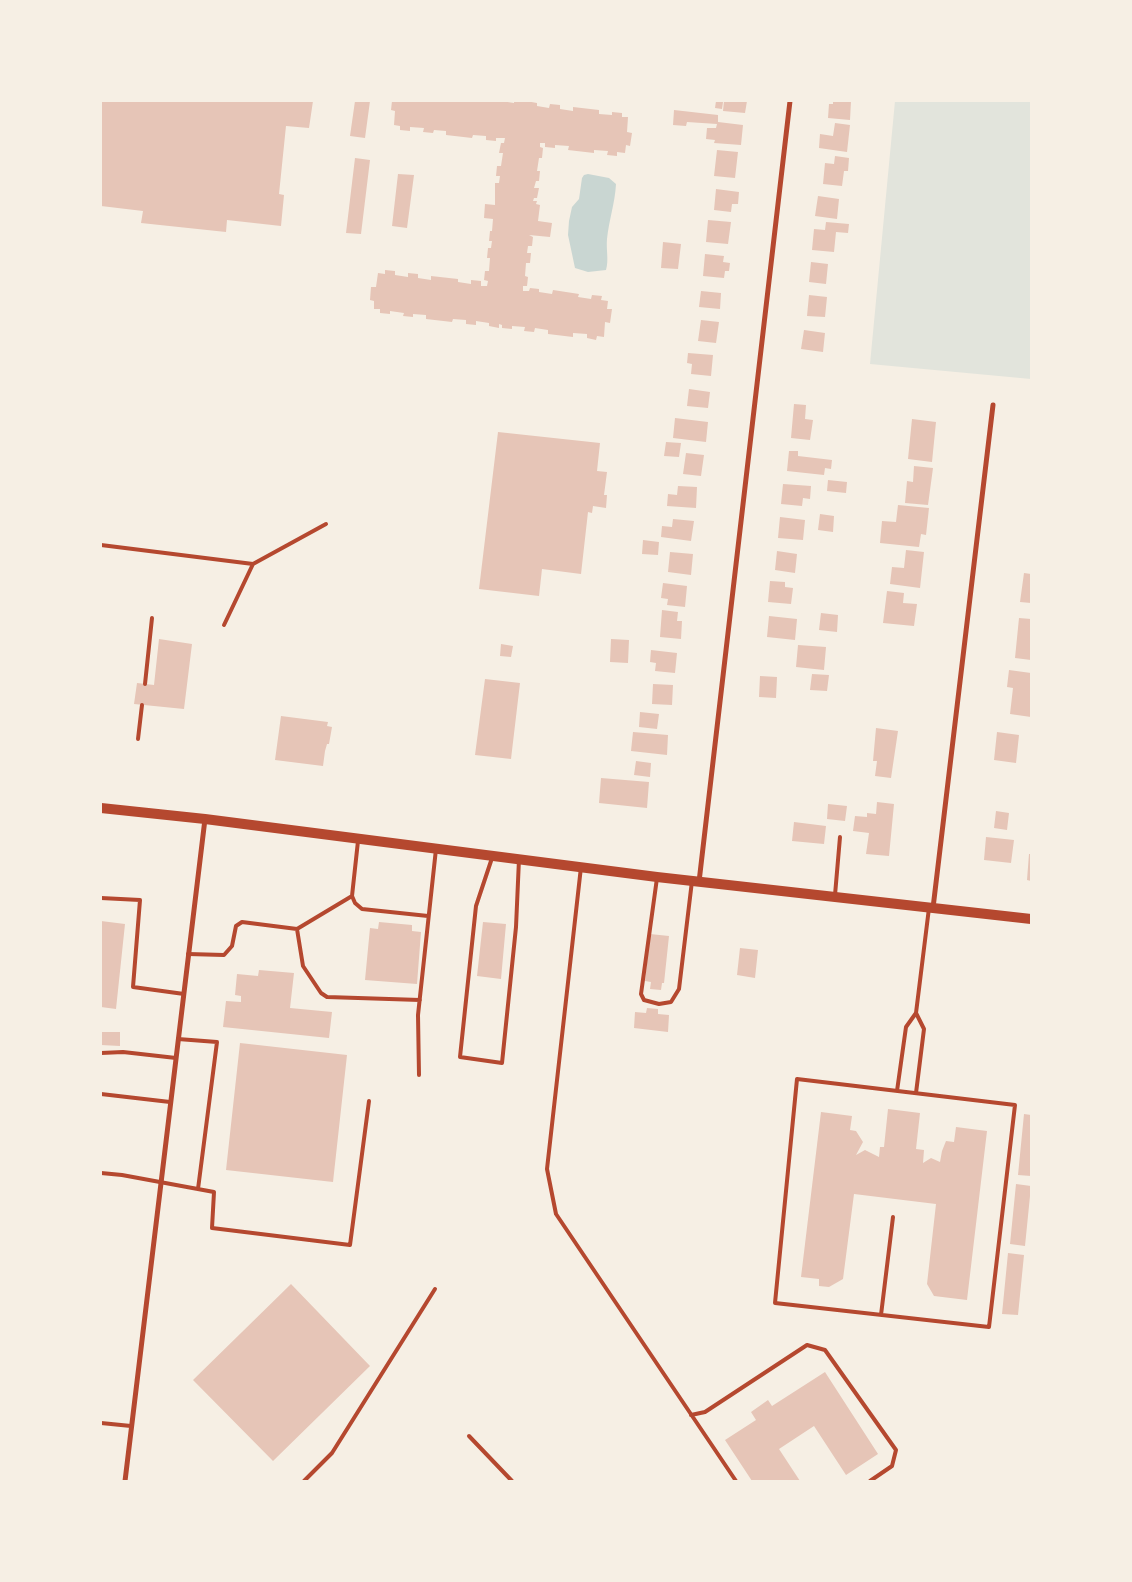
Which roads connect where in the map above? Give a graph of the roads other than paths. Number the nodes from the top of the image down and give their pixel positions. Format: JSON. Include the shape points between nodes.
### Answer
{"nodes":[{"id":1,"x":790,"y":101,"type":"edge"},
{"id":2,"x":992,"y":405,"type":"dead end"},
{"id":3,"x":326,"y":524,"type":"dead end"},
{"id":4,"x":101,"y":544,"type":"edge"},
{"id":5,"x":253,"y":564,"type":"junction"},
{"id":6,"x":152,"y":618,"type":"dead end"},
{"id":7,"x":224,"y":625,"type":"dead end"},
{"id":8,"x":145,"y":684,"type":"dead end"},
{"id":9,"x":142,"y":704,"type":"dead end"},
{"id":10,"x":138,"y":739,"type":"dead end"},
{"id":11,"x":101,"y":808,"type":"edge"},
{"id":12,"x":205,"y":819,"type":"junction"},
{"id":13,"x":840,"y":837,"type":"dead end"},
{"id":14,"x":359,"y":839,"type":"junction"},
{"id":15,"x":436,"y":849,"type":"junction"},
{"id":16,"x":493,"y":856,"type":"junction"},
{"id":17,"x":519,"y":859,"type":"junction"},
{"id":18,"x":581,"y":867,"type":"junction"},
{"id":19,"x":657,"y":877,"type":"junction"},
{"id":20,"x":695,"y":882,"type":"junction"},
{"id":21,"x":352,"y":896,"type":"junction"},
{"id":22,"x":835,"y":897,"type":"junction"},
{"id":23,"x":101,"y":898,"type":"edge"},
{"id":24,"x":931,"y":908,"type":"junction"},
{"id":25,"x":428,"y":916,"type":"junction"},
{"id":26,"x":1031,"y":919,"type":"edge"},
{"id":27,"x":297,"y":929,"type":"junction"},
{"id":28,"x":188,"y":954,"type":"junction"},
{"id":29,"x":184,"y":994,"type":"junction"},
{"id":30,"x":420,"y":1000,"type":"junction"},
{"id":31,"x":916,"y":1013,"type":"junction"},
{"id":32,"x":178,"y":1038,"type":"junction"},
{"id":33,"x":101,"y":1053,"type":"edge"},
{"id":34,"x":176,"y":1058,"type":"junction"},
{"id":35,"x":418,"y":1075,"type":"dead end"},
{"id":36,"x":897,"y":1091,"type":"junction"},
{"id":37,"x":916,"y":1093,"type":"junction"},
{"id":38,"x":101,"y":1094,"type":"edge"},
{"id":39,"x":369,"y":1100,"type":"dead end"},
{"id":40,"x":170,"y":1102,"type":"junction"},
{"id":41,"x":101,"y":1172,"type":"edge"},
{"id":42,"x":161,"y":1182,"type":"junction"},
{"id":43,"x":198,"y":1189,"type":"junction"},
{"id":44,"x":893,"y":1217,"type":"dead end"},
{"id":45,"x":435,"y":1289,"type":"dead end"},
{"id":46,"x":881,"y":1315,"type":"junction"},
{"id":47,"x":692,"y":1415,"type":"junction"},
{"id":48,"x":101,"y":1423,"type":"edge"},
{"id":49,"x":131,"y":1426,"type":"junction"},
{"id":50,"x":469,"y":1436,"type":"dead end"},
{"id":51,"x":124,"y":1481,"type":"edge"},
{"id":52,"x":304,"y":1481,"type":"edge"},
{"id":53,"x":512,"y":1481,"type":"edge"},
{"id":54,"x":736,"y":1481,"type":"edge"},
{"id":55,"x":870,"y":1481,"type":"edge"}],
"edges":[{"from":1,"to":20,"type":"street"},
{"from":2,"to":24,"type":"street"},
{"from":3,"to":5,"type":"lane"},
{"from":4,"to":5,"type":"lane"},
{"from":5,"to":7,"type":"lane"},
{"from":6,"to":8,"type":"lane"},
{"from":9,"to":10,"type":"lane"},
{"from":11,"to":12,"type":"main road"},
{"from":12,"to":14,"type":"main road"},
{"from":12,"to":28,"type":"street"},
{"from":13,"to":22,"type":"lane"},
{"from":14,"to":15,"type":"main road"},
{"from":14,"to":21,"type":"lane"},
{"from":15,"to":16,"type":"main road"},
{"from":15,"to":25,"type":"lane"},
{"from":16,"to":17,"type":"main road"},
{"from":16,"to":17,"type":"lane","via":[[476,906],[460,1057],[502,1064],[516,927]]},
{"from":17,"to":18,"type":"main road"},
{"from":18,"to":19,"type":"main road"},
{"from":18,"to":47,"type":"lane","via":[[547,1169],[556,1214]]},
{"from":19,"to":20,"type":"main road"},
{"from":19,"to":20,"type":"lane","via":[[641,994],[644,1000],[660,1004],[671,1002],[679,989]]},
{"from":20,"to":22,"type":"main road"},
{"from":21,"to":25,"type":"lane","via":[[362,909]]},
{"from":21,"to":27,"type":"lane"},
{"from":22,"to":24,"type":"main road"},
{"from":23,"to":29,"type":"lane","via":[[140,900],[133,987]]},
{"from":24,"to":26,"type":"main road"},
{"from":24,"to":31,"type":"lane"},
{"from":25,"to":30,"type":"lane"},
{"from":27,"to":28,"type":"lane","via":[[242,922],[236,926],[232,946],[224,955]]},
{"from":27,"to":30,"type":"lane","via":[[303,966],[321,993],[327,996]]},
{"from":28,"to":29,"type":"street"},
{"from":29,"to":32,"type":"street"},
{"from":30,"to":35,"type":"lane"},
{"from":31,"to":36,"type":"lane","via":[[906,1027]]},
{"from":31,"to":37,"type":"lane","via":[[924,1029]]},
{"from":32,"to":34,"type":"street"},
{"from":32,"to":43,"type":"lane","via":[[217,1042]]},
{"from":33,"to":34,"type":"lane"},
{"from":34,"to":40,"type":"street"},
{"from":36,"to":37,"type":"lane"},
{"from":36,"to":46,"type":"lane","via":[[797,1079],[774,1303]]},
{"from":37,"to":46,"type":"lane","via":[[1015,1104],[989,1327]]},
{"from":38,"to":40,"type":"lane"},
{"from":39,"to":43,"type":"lane","via":[[350,1245],[212,1228],[214,1192]]},
{"from":40,"to":42,"type":"street"},
{"from":41,"to":42,"type":"lane"},
{"from":42,"to":43,"type":"lane"},
{"from":42,"to":49,"type":"street"},
{"from":44,"to":46,"type":"lane"},
{"from":45,"to":52,"type":"lane","via":[[332,1453]]},
{"from":47,"to":54,"type":"lane"},
{"from":47,"to":55,"type":"lane","via":[[705,1412],[807,1345],[825,1350],[896,1450],[892,1466]]},
{"from":48,"to":49,"type":"lane"},
{"from":49,"to":51,"type":"street"},
{"from":50,"to":53,"type":"lane"}]}
